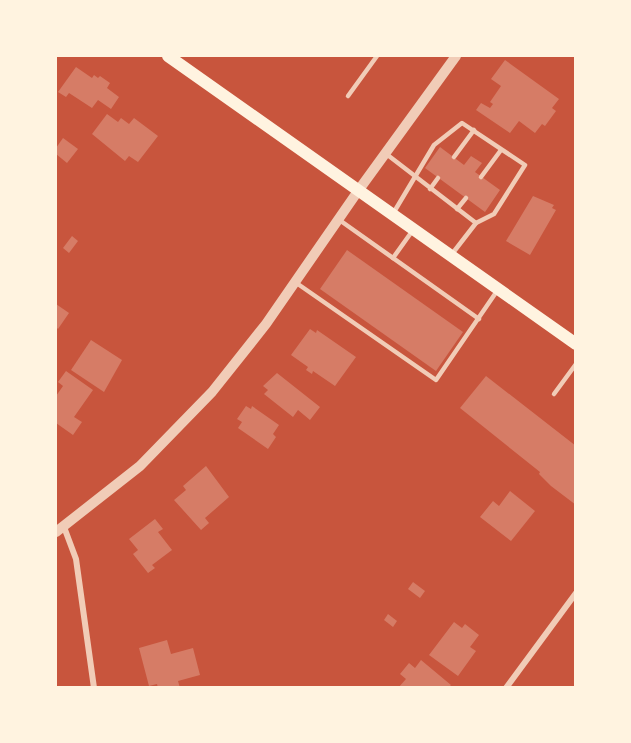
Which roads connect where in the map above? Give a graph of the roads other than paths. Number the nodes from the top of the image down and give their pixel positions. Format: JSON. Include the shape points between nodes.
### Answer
{"nodes":[{"id":1,"x":168,"y":56,"type":"edge"},
{"id":2,"x":377,"y":56,"type":"edge"},
{"id":3,"x":456,"y":56,"type":"edge"},
{"id":4,"x":348,"y":96,"type":"dead end"},
{"id":5,"x":474,"y":130,"type":"junction"},
{"id":6,"x":501,"y":150,"type":"junction"},
{"id":7,"x":385,"y":153,"type":"junction"},
{"id":8,"x":454,"y":157,"type":"dead end"},
{"id":9,"x":415,"y":177,"type":"junction"},
{"id":10,"x":481,"y":177,"type":"dead end"},
{"id":11,"x":438,"y":178,"type":"dead end"},
{"id":12,"x":430,"y":189,"type":"junction"},
{"id":13,"x":358,"y":191,"type":"junction"},
{"id":14,"x":466,"y":198,"type":"dead end"},
{"id":15,"x":457,"y":209,"type":"junction"},
{"id":16,"x":392,"y":214,"type":"junction"},
{"id":17,"x":338,"y":219,"type":"junction"},
{"id":18,"x":476,"y":224,"type":"junction"},
{"id":19,"x":413,"y":230,"type":"junction"},
{"id":20,"x":451,"y":256,"type":"junction"},
{"id":21,"x":393,"y":258,"type":"junction"},
{"id":22,"x":295,"y":282,"type":"junction"},
{"id":23,"x":498,"y":289,"type":"junction"},
{"id":24,"x":478,"y":319,"type":"junction"},
{"id":25,"x":576,"y":344,"type":"edge"},
{"id":26,"x":576,"y":364,"type":"edge"},
{"id":27,"x":554,"y":394,"type":"dead end"},
{"id":28,"x":60,"y":529,"type":"edge"},
{"id":29,"x":576,"y":593,"type":"edge"},
{"id":30,"x":94,"y":687,"type":"edge"},
{"id":31,"x":506,"y":687,"type":"edge"}],
"edges":[{"from":1,"to":13,"type":"main road"},
{"from":2,"to":4,"type":"lane"},
{"from":3,"to":7,"type":"street"},
{"from":5,"to":6,"type":"lane"},
{"from":5,"to":8,"type":"lane"},
{"from":5,"to":9,"type":"lane","via":[[462,123],[434,145]]},
{"from":6,"to":10,"type":"lane"},
{"from":6,"to":18,"type":"lane","via":[[525,165],[494,214]]},
{"from":7,"to":9,"type":"lane"},
{"from":7,"to":13,"type":"street"},
{"from":9,"to":12,"type":"lane"},
{"from":9,"to":16,"type":"lane"},
{"from":11,"to":12,"type":"lane"},
{"from":12,"to":15,"type":"lane"},
{"from":13,"to":16,"type":"main road"},
{"from":13,"to":17,"type":"street"},
{"from":14,"to":15,"type":"lane"},
{"from":15,"to":18,"type":"lane"},
{"from":16,"to":19,"type":"main road"},
{"from":17,"to":21,"type":"lane"},
{"from":17,"to":22,"type":"street"},
{"from":18,"to":20,"type":"lane"},
{"from":19,"to":20,"type":"main road"},
{"from":19,"to":21,"type":"lane"},
{"from":20,"to":23,"type":"main road"},
{"from":21,"to":24,"type":"lane"},
{"from":22,"to":24,"type":"lane","via":[[436,380]]},
{"from":22,"to":28,"type":"street","via":[[213,392],[140,466]]},
{"from":23,"to":24,"type":"lane"},
{"from":23,"to":25,"type":"main road"},
{"from":26,"to":27,"type":"lane"},
{"from":28,"to":30,"type":"street","via":[[75,559]]},
{"from":29,"to":31,"type":"street"}]}
